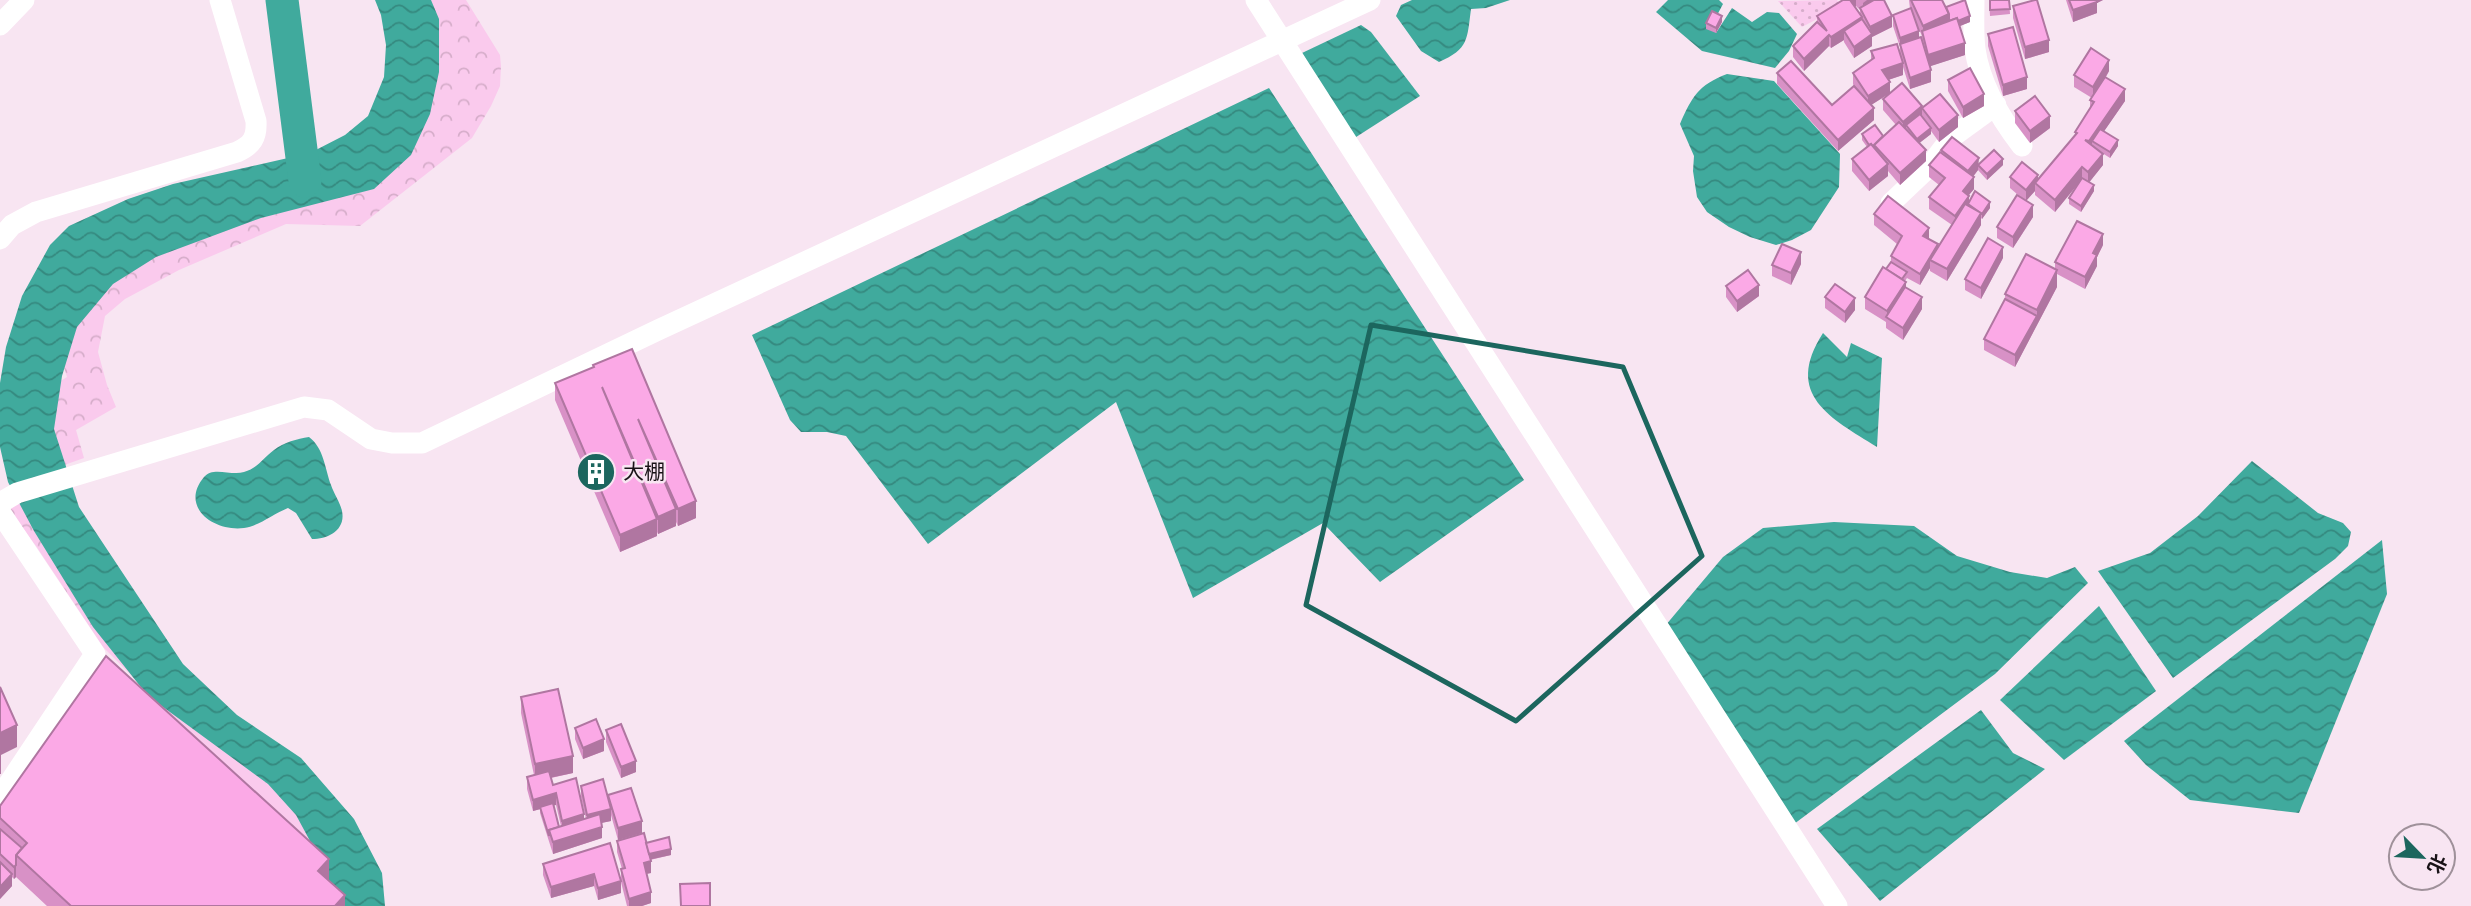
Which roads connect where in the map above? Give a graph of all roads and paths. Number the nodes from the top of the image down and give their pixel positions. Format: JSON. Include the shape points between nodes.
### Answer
{"nodes":[{"id":1,"x":24,"y":0,"type":"edge"},
{"id":2,"x":220,"y":0,"type":"edge"},
{"id":3,"x":1256,"y":0,"type":"edge"},
{"id":4,"x":1370,"y":0,"type":"edge"},
{"id":5,"x":1974,"y":0,"type":"edge"},
{"id":6,"x":0,"y":25,"type":"edge"},
{"id":7,"x":1281,"y":40,"type":"junction"},
{"id":8,"x":1996,"y":105,"type":"junction"},
{"id":9,"x":2022,"y":146,"type":"dead end"},
{"id":10,"x":1891,"y":203,"type":"edge"},
{"id":11,"x":0,"y":239,"type":"edge"},
{"id":12,"x":9,"y":498,"type":"edge"},
{"id":13,"x":0,"y":512,"type":"edge"},
{"id":14,"x":0,"y":797,"type":"edge"},
{"id":15,"x":1837,"y":906,"type":"edge"}],
"edges":[{"from":1,"to":6,"type":"street"},
{"from":2,"to":11,"type":"street","via":[[256,121],[253,142],[237,152],[36,212],[12,225]]},
{"from":3,"to":7,"type":"street"},
{"from":4,"to":7,"type":"street"},
{"from":5,"to":8,"type":"street","via":[[1975,52]]},
{"from":7,"to":12,"type":"street","via":[[422,443],[371,439],[328,410],[304,407]]},
{"from":7,"to":15,"type":"street"},
{"from":8,"to":9,"type":"street"},
{"from":8,"to":10,"type":"street","via":[[1952,137]]},
{"from":13,"to":14,"type":"street","via":[[95,654]]}]}
